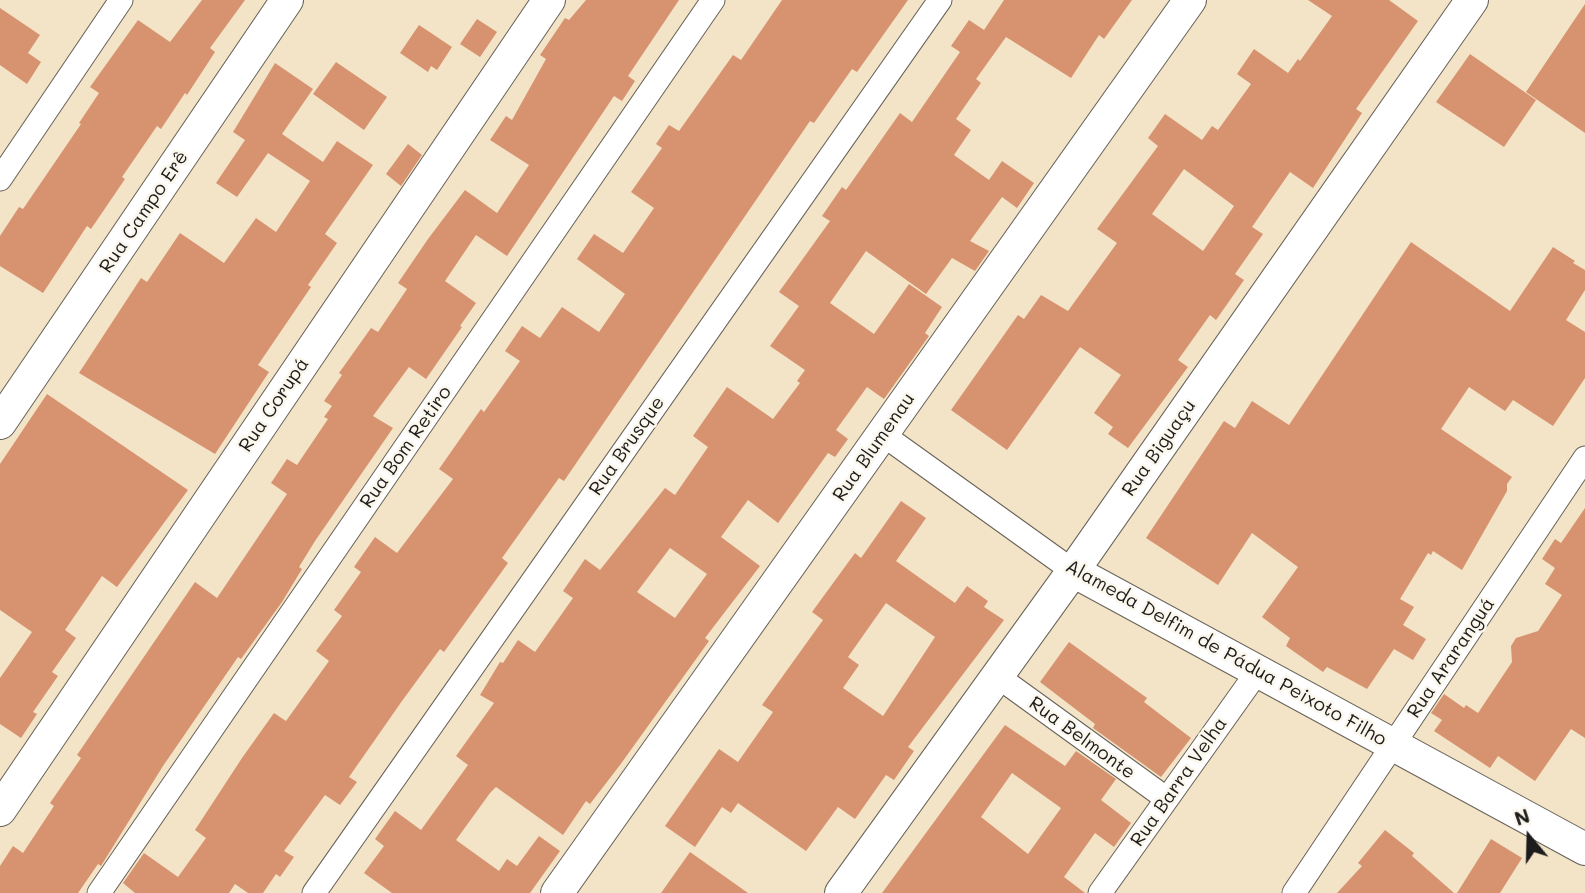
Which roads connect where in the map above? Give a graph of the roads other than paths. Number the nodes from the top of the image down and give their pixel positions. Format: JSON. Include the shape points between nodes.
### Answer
{"nodes":[{"id":1,"x":121,"y":0,"type":"edge"},
{"id":2,"x":287,"y":0,"type":"edge"},
{"id":3,"x":549,"y":0,"type":"edge"},
{"id":4,"x":713,"y":0,"type":"edge"},
{"id":5,"x":940,"y":0,"type":"edge"},
{"id":6,"x":1190,"y":0,"type":"edge"},
{"id":7,"x":1472,"y":0,"type":"edge"},
{"id":8,"x":0,"y":178,"type":"edge"},
{"id":9,"x":0,"y":423,"type":"edge"},
{"id":10,"x":882,"y":434,"type":"junction"},
{"id":11,"x":1585,"y":458,"type":"edge"},
{"id":12,"x":1073,"y":571,"type":"junction"},
{"id":13,"x":1258,"y":671,"type":"junction"},
{"id":14,"x":998,"y":676,"type":"junction"},
{"id":15,"x":1393,"y":745,"type":"junction"},
{"id":16,"x":1167,"y":799,"type":"junction"},
{"id":17,"x":0,"y":810,"type":"edge"},
{"id":18,"x":1583,"y":843,"type":"edge"},
{"id":19,"x":99,"y":893,"type":"edge"},
{"id":20,"x":314,"y":893,"type":"edge"},
{"id":21,"x":557,"y":893,"type":"edge"},
{"id":22,"x":841,"y":893,"type":"edge"},
{"id":23,"x":1100,"y":893,"type":"edge"},
{"id":24,"x":1294,"y":893,"type":"edge"}],
"edges":[{"from":1,"to":8,"type":"street"},
{"from":2,"to":9,"type":"street","name":"Rua Campo Erê"},
{"from":3,"to":17,"type":"street","name":"Rua Corupá"},
{"from":4,"to":19,"type":"street","name":"Rua Bom Retiro"},
{"from":5,"to":20,"type":"street","name":"Rua Brusque"},
{"from":6,"to":10,"type":"street","name":"Rua Blumenau"},
{"from":7,"to":12,"type":"street","name":"Rua Biguaçu"},
{"from":10,"to":12,"type":"street","name":"Alameda Delfim de Pádua Peixoto Filho"},
{"from":10,"to":21,"type":"street","name":"Rua Blumenau"},
{"from":11,"to":15,"type":"street","name":"Rua Araranguá"},
{"from":12,"to":13,"type":"street","name":"Alameda Delfim de Pádua Peixoto Filho"},
{"from":12,"to":14,"type":"street","name":"Rua Biguaçu"},
{"from":13,"to":15,"type":"street","name":"Alameda Delfim de Pádua Peixoto Filho"},
{"from":13,"to":16,"type":"street","name":"Rua Barra Velha"},
{"from":14,"to":16,"type":"street","name":"Rua Belmonte"},
{"from":14,"to":22,"type":"street","name":"Rua Biguaçu"},
{"from":15,"to":18,"type":"street","name":"Alameda Delfim de Pádua Peixoto Filho"},
{"from":15,"to":24,"type":"street","name":"Rua Araranguá"},
{"from":16,"to":23,"type":"street","name":"Rua Barra Velha"}]}
